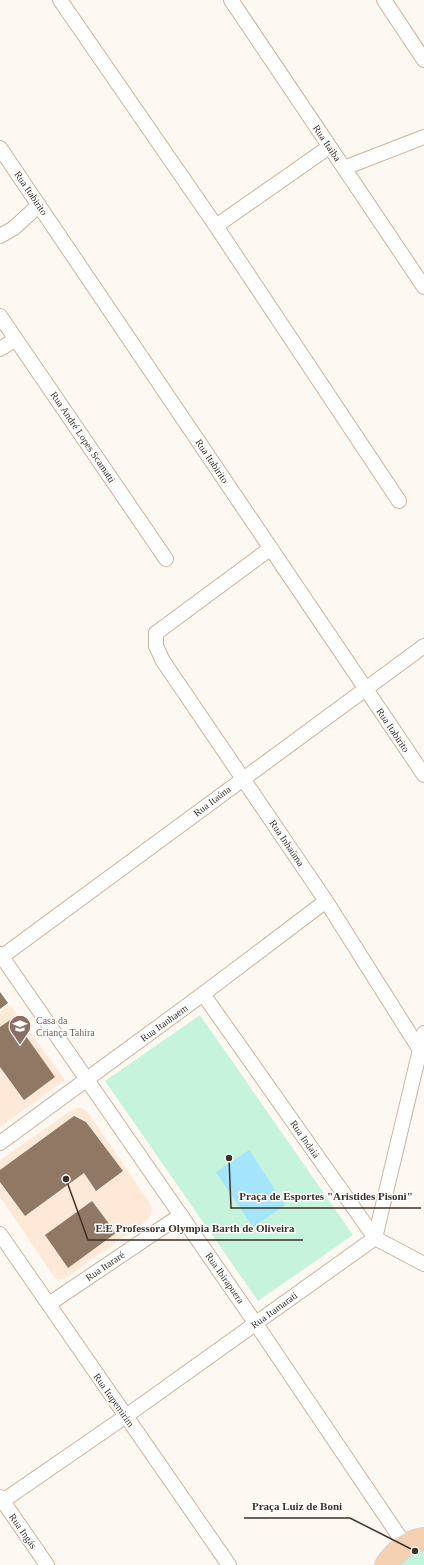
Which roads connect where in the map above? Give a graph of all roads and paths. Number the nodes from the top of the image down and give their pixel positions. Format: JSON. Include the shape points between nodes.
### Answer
{"nodes":[{"id":1,"x":60,"y":0,"type":"edge"},
{"id":2,"x":231,"y":0,"type":"edge"},
{"id":3,"x":384,"y":0,"type":"edge"},
{"id":4,"x":424,"y":60,"type":"edge"},
{"id":5,"x":424,"y":137,"type":"edge"},
{"id":6,"x":330,"y":147,"type":"junction"},
{"id":7,"x":0,"y":148,"type":"edge"},
{"id":8,"x":344,"y":168,"type":"junction"},
{"id":9,"x":39,"y":205,"type":"junction"},
{"id":10,"x":216,"y":226,"type":"junction"},
{"id":11,"x":0,"y":236,"type":"edge"},
{"id":12,"x":424,"y":287,"type":"edge"},
{"id":13,"x":0,"y":316,"type":"edge"},
{"id":14,"x":16,"y":339,"type":"junction"},
{"id":15,"x":0,"y":349,"type":"edge"},
{"id":16,"x":399,"y":501,"type":"dead end"},
{"id":17,"x":270,"y":548,"type":"junction"},
{"id":18,"x":166,"y":559,"type":"dead end"},
{"id":19,"x":424,"y":646,"type":"edge"},
{"id":20,"x":365,"y":688,"type":"junction"},
{"id":21,"x":424,"y":775,"type":"edge"},
{"id":22,"x":242,"y":778,"type":"junction"},
{"id":23,"x":326,"y":901,"type":"junction"},
{"id":24,"x":1,"y":956,"type":"edge"},
{"id":25,"x":203,"y":994,"type":"junction"},
{"id":26,"x":424,"y":1033,"type":"edge"},
{"id":27,"x":422,"y":1051,"type":"edge"},
{"id":28,"x":88,"y":1079,"type":"junction"},
{"id":29,"x":0,"y":1143,"type":"edge"},
{"id":30,"x":181,"y":1215,"type":"junction"},
{"id":31,"x":0,"y":1234,"type":"edge"},
{"id":32,"x":375,"y":1238,"type":"junction"},
{"id":33,"x":424,"y":1264,"type":"edge"},
{"id":34,"x":49,"y":1304,"type":"junction"},
{"id":35,"x":256,"y":1324,"type":"junction"},
{"id":36,"x":126,"y":1416,"type":"junction"},
{"id":37,"x":1,"y":1501,"type":"edge"},
{"id":38,"x":415,"y":1542,"type":"edge"},
{"id":39,"x":47,"y":1565,"type":"edge"},
{"id":40,"x":229,"y":1565,"type":"edge"},
{"id":41,"x":386,"y":1565,"type":"edge"}],
"edges":[{"from":1,"to":10,"type":"street"},
{"from":2,"to":6,"type":"street","name":"Rua Itaiba"},
{"from":3,"to":4,"type":"street"},
{"from":5,"to":8,"type":"street"},
{"from":6,"to":8,"type":"street","name":"Rua Itaiba"},
{"from":6,"to":10,"type":"street"},
{"from":7,"to":9,"type":"street","name":"Rua Itabirito"},
{"from":8,"to":12,"type":"street","name":"Rua Itaiba"},
{"from":9,"to":11,"type":"street","via":[[14,228]]},
{"from":9,"to":17,"type":"street","name":"Rua Itabirito"},
{"from":10,"to":16,"type":"street"},
{"from":13,"to":14,"type":"street","name":"Rua André Lopes Scamatti"},
{"from":14,"to":15,"type":"street"},
{"from":14,"to":18,"type":"street","name":"Rua André Lopes Scamatti"},
{"from":17,"to":20,"type":"street","name":"Rua Itabirito"},
{"from":17,"to":22,"type":"street","name":"Rua Inhaúma","via":[[156,632],[156,646],[163,661]]},
{"from":19,"to":20,"type":"street","name":"Rua Itaúna"},
{"from":20,"to":21,"type":"street","name":"Rua Itabirito"},
{"from":20,"to":22,"type":"street","name":"Rua Itaúna"},
{"from":22,"to":23,"type":"street","name":"Rua Inhaúma"},
{"from":22,"to":24,"type":"street","name":"Rua Itaúna"},
{"from":23,"to":25,"type":"street","name":"Rua Itanhaem"},
{"from":23,"to":27,"type":"street","name":"Rua Inhaúma"},
{"from":24,"to":28,"type":"street","name":"Rua Ibirapuera"},
{"from":25,"to":28,"type":"street","name":"Rua Itanhaem"},
{"from":25,"to":32,"type":"street","name":"Rua Indaiá"},
{"from":26,"to":27,"type":"street"},
{"from":27,"to":32,"type":"street"},
{"from":28,"to":29,"type":"street","name":"Rua Itanhaem"},
{"from":28,"to":30,"type":"street","name":"Rua Ibirapuera"},
{"from":30,"to":34,"type":"street","name":"Rua Itararé"},
{"from":30,"to":35,"type":"street","name":"Rua Ibirapuera"},
{"from":31,"to":34,"type":"street","name":"Rua Itapemirim"},
{"from":32,"to":33,"type":"street","name":"Rua Indaiá"},
{"from":32,"to":35,"type":"street","name":"Rua Itamarati"},
{"from":34,"to":36,"type":"street","name":"Rua Itapemirim"},
{"from":35,"to":36,"type":"street","name":"Rua Itamarati"},
{"from":35,"to":38,"type":"street","name":"Rua Ibirapuera"},
{"from":36,"to":37,"type":"street","name":"Rua Itamarati"},
{"from":36,"to":40,"type":"street","name":"Rua Itapemirim"},
{"from":37,"to":39,"type":"street","name":"Rua Ingás"},
{"from":38,"to":41,"type":"main road","via":[[393,1555]]}]}
